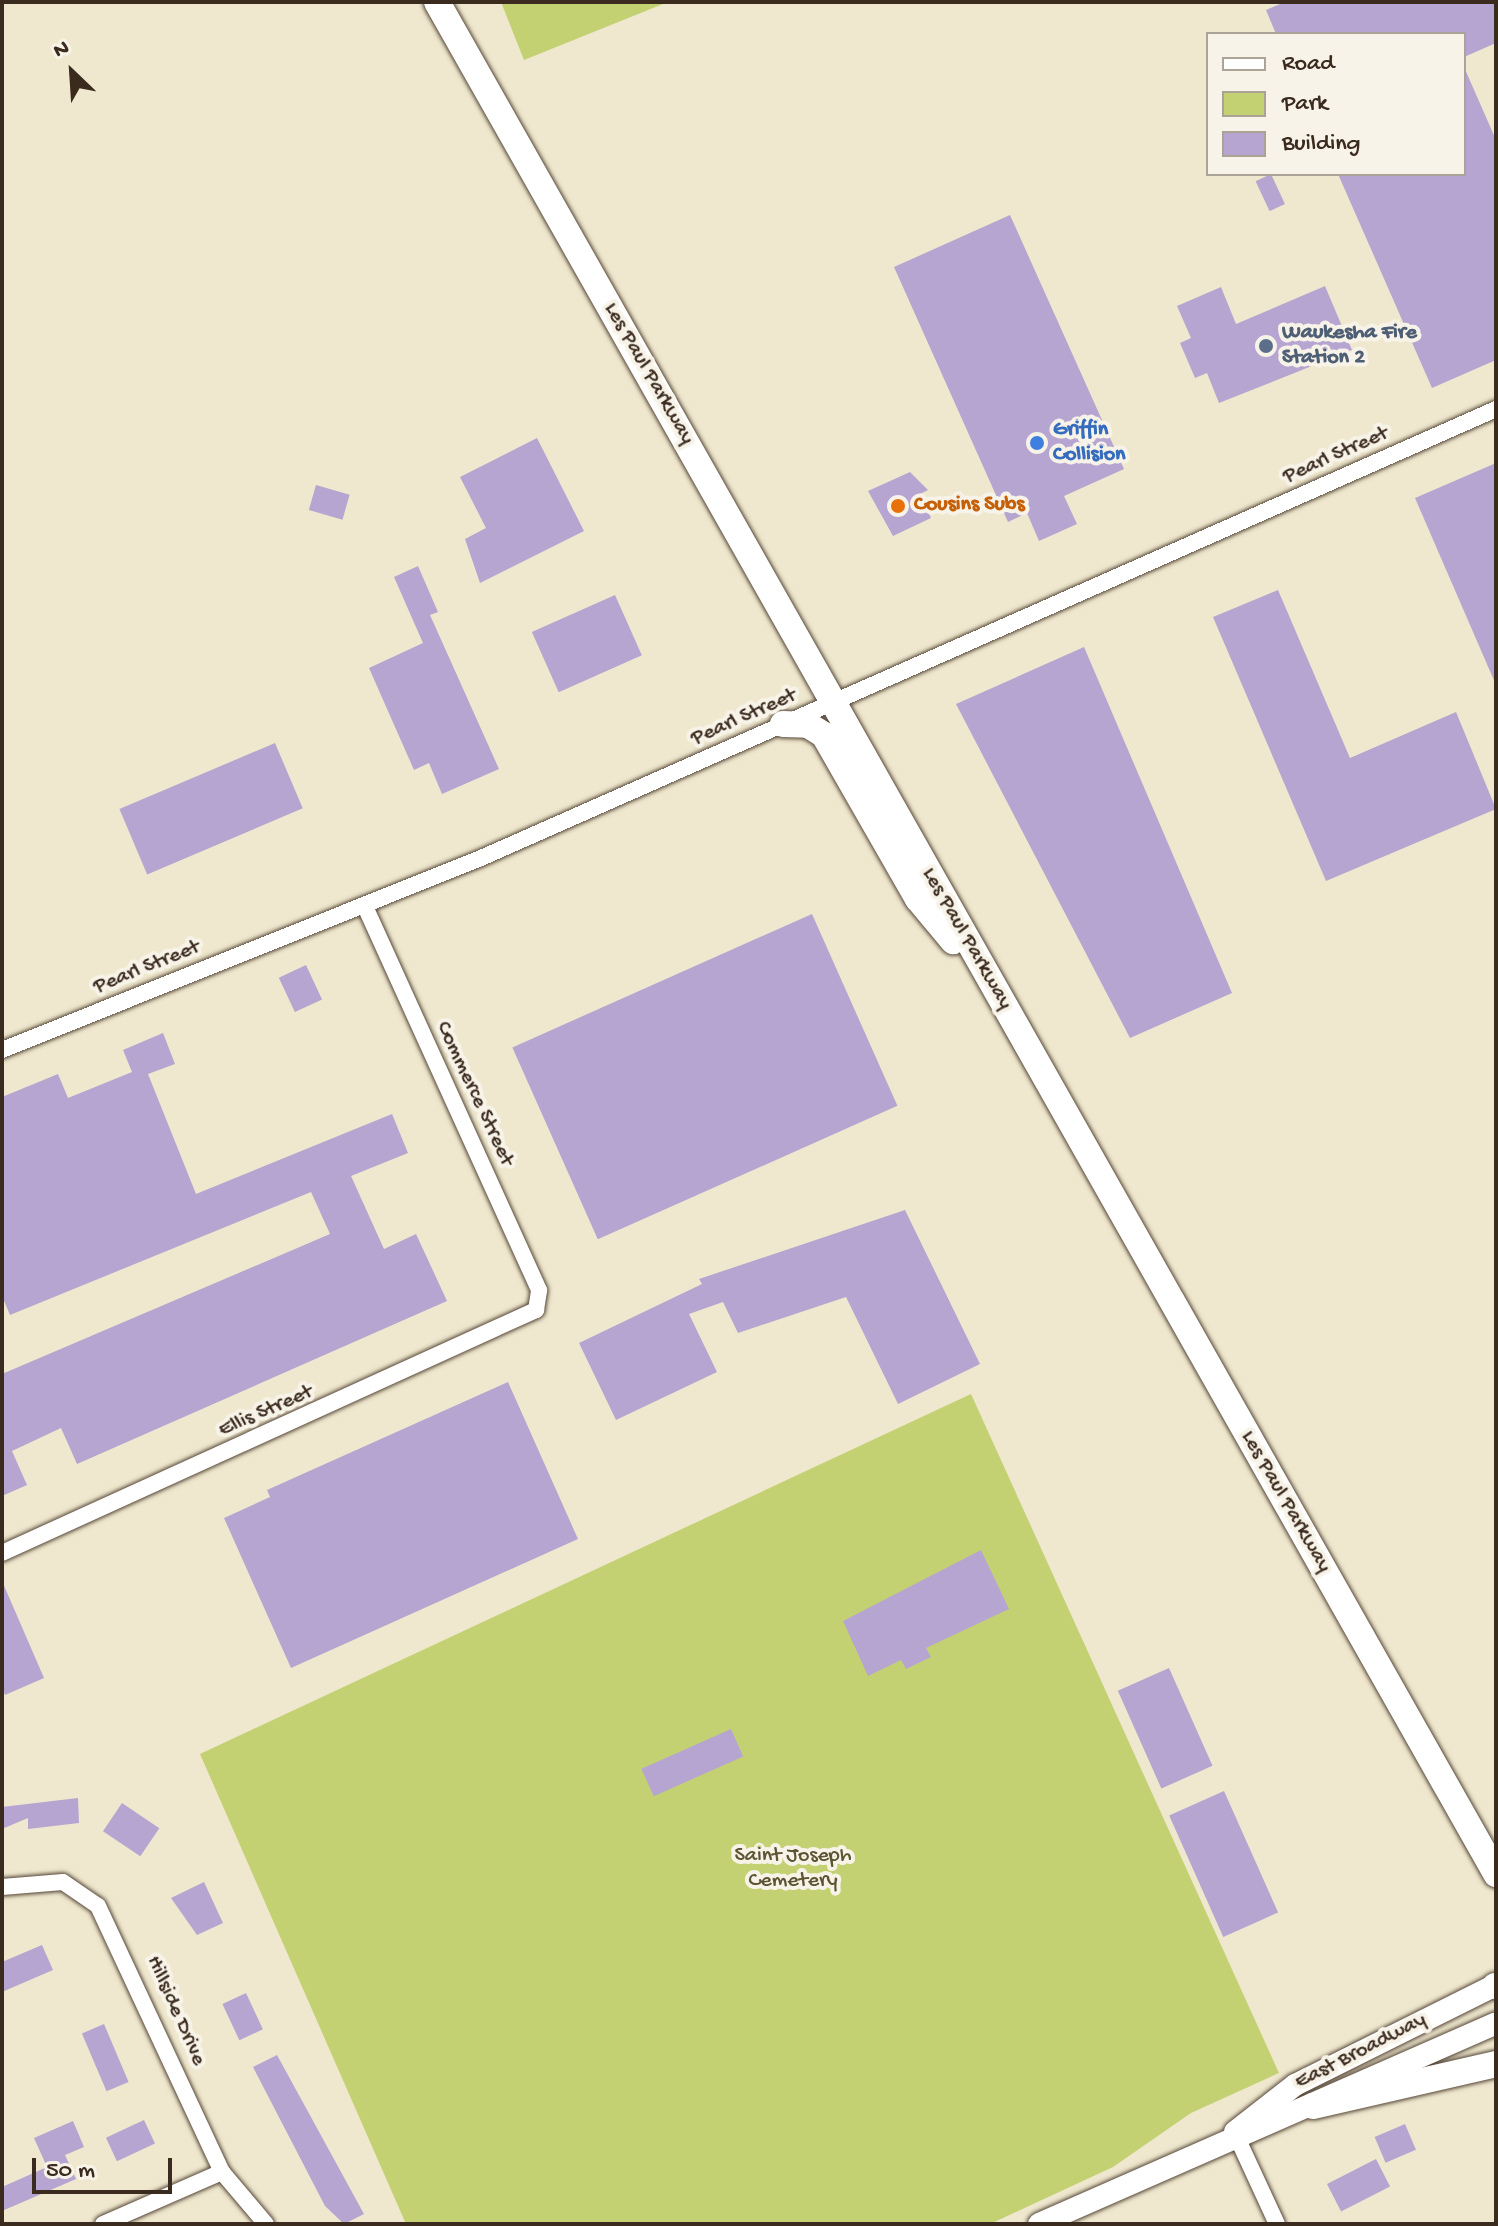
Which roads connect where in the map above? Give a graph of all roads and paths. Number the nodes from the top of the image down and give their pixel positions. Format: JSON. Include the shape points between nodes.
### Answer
{"nodes":[{"id":1,"x":437,"y":2,"type":"edge"},
{"id":2,"x":1496,"y":409,"type":"edge"},
{"id":3,"x":835,"y":702,"type":"junction"},
{"id":4,"x":783,"y":724,"type":"junction"},
{"id":5,"x":365,"y":906,"type":"junction"},
{"id":6,"x":1000,"y":1000,"type":"junction"},
{"id":7,"x":2,"y":1050,"type":"edge"},
{"id":8,"x":539,"y":1301,"type":"joint"},
{"id":9,"x":2,"y":1553,"type":"edge"},
{"id":10,"x":1496,"y":1874,"type":"edge"},
{"id":11,"x":2,"y":1887,"type":"edge"},
{"id":12,"x":1496,"y":1985,"type":"edge"},
{"id":13,"x":1496,"y":2023,"type":"edge"},
{"id":14,"x":1496,"y":2064,"type":"edge"},
{"id":15,"x":1313,"y":2106,"type":"junction"},
{"id":16,"x":1235,"y":2133,"type":"junction"},
{"id":17,"x":222,"y":2172,"type":"junction"},
{"id":18,"x":103,"y":2224,"type":"edge"},
{"id":19,"x":266,"y":2224,"type":"edge"},
{"id":20,"x":1039,"y":2224,"type":"edge"},
{"id":21,"x":1277,"y":2224,"type":"edge"}],
"edges":[{"from":1,"to":3,"type":"main road","name":"Les Paul Parkway"},
{"from":2,"to":3,"type":"street","name":"Pearl Street"},
{"from":3,"to":4,"type":"street","name":"Pearl Street"},
{"from":3,"to":6,"type":"main road","name":"Les Paul Parkway"},
{"from":4,"to":5,"type":"street","name":"Pearl Street"},
{"from":4,"to":6,"type":"main road","via":[[808,725],[824,735],[918,899]]},
{"from":5,"to":7,"type":"street","name":"Pearl Street"},
{"from":5,"to":8,"type":"street","name":"Commerce Street"},
{"from":6,"to":10,"type":"main road","name":"Les Paul Parkway"},
{"from":8,"to":9,"type":"street","name":"Ellis Street","via":[[528,1318]]},
{"from":11,"to":17,"type":"street","name":"Hillside Drive","via":[[63,1882],[98,1906]]},
{"from":12,"to":16,"type":"main road","name":"East Broadway","via":[[1295,2085]]},
{"from":13,"to":15,"type":"main road","name":"East Broadway"},
{"from":14,"to":15,"type":"main road"},
{"from":15,"to":16,"type":"main road","name":"East Broadway"},
{"from":16,"to":20,"type":"main road","name":"East Broadway"},
{"from":16,"to":21,"type":"street"},
{"from":17,"to":18,"type":"street"},
{"from":17,"to":19,"type":"street","name":"Hillside Drive"}]}
